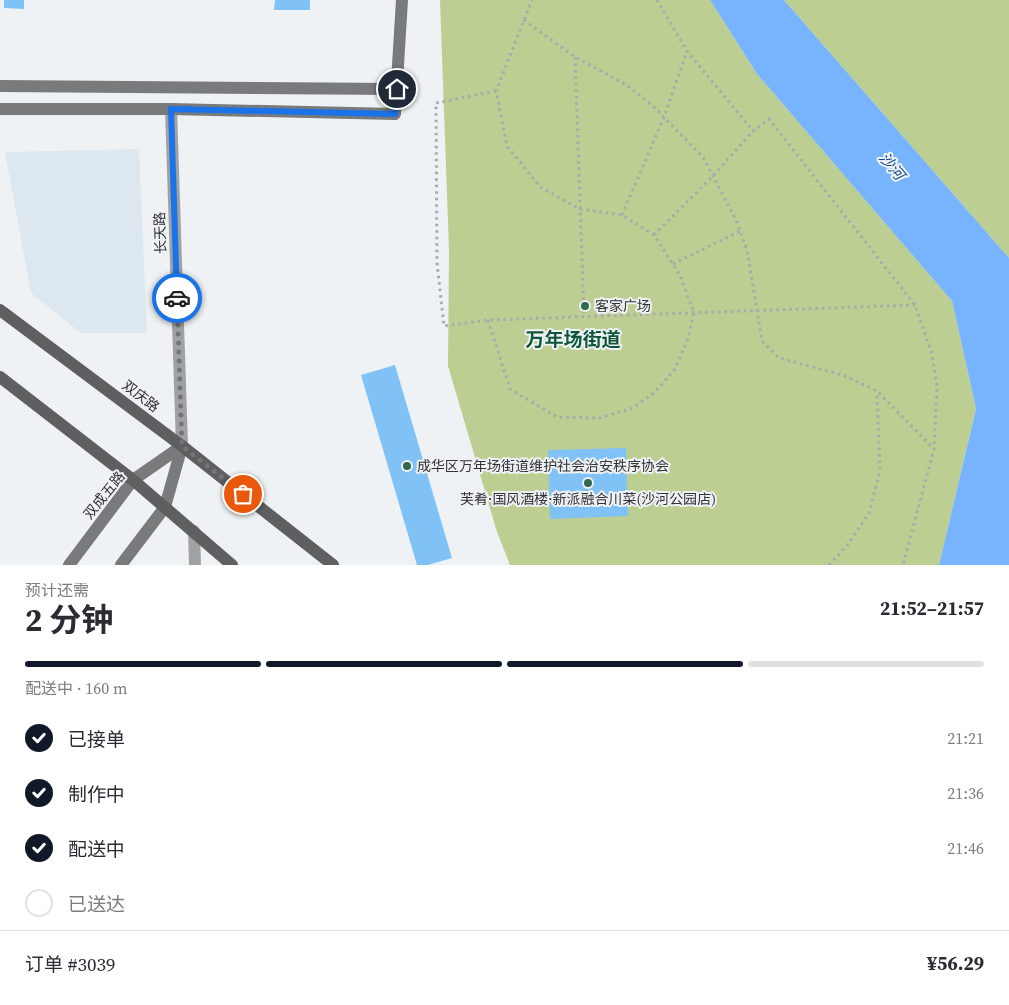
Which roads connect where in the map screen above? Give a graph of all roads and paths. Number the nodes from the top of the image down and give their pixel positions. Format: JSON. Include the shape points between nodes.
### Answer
{"nodes":[{"id":1,"x":402,"y":0,"type":"edge"},
{"id":2,"x":532,"y":0,"type":"edge"},
{"id":3,"x":657,"y":0,"type":"edge"},
{"id":4,"x":524,"y":20,"type":"junction"},
{"id":5,"x":687,"y":51,"type":"junction"},
{"id":6,"x":575,"y":57,"type":"junction"},
{"id":7,"x":0,"y":86,"type":"edge"},
{"id":8,"x":397,"y":89,"type":"junction"},
{"id":9,"x":496,"y":91,"type":"junction"},
{"id":10,"x":0,"y":109,"type":"edge"},
{"id":11,"x":171,"y":109,"type":"junction"},
{"id":12,"x":664,"y":118,"type":"junction"},
{"id":13,"x":753,"y":131,"type":"junction"},
{"id":14,"x":712,"y":177,"type":"junction"},
{"id":15,"x":580,"y":209,"type":"junction"},
{"id":16,"x":622,"y":215,"type":"junction"},
{"id":17,"x":740,"y":231,"type":"junction"},
{"id":18,"x":654,"y":235,"type":"junction"},
{"id":19,"x":673,"y":264,"type":"junction"},
{"id":20,"x":915,"y":305,"type":"junction"},
{"id":21,"x":0,"y":310,"type":"edge"},
{"id":22,"x":758,"y":310,"type":"junction"},
{"id":23,"x":694,"y":313,"type":"junction"},
{"id":24,"x":584,"y":317,"type":"junction"},
{"id":25,"x":488,"y":320,"type":"junction"},
{"id":26,"x":0,"y":378,"type":"edge"},
{"id":27,"x":877,"y":391,"type":"junction"},
{"id":28,"x":182,"y":446,"type":"junction"},
{"id":29,"x":934,"y":449,"type":"junction"},
{"id":30,"x":133,"y":480,"type":"junction"},
{"id":31,"x":166,"y":507,"type":"junction"},
{"id":32,"x":194,"y":531,"type":"junction"},
{"id":33,"x":69,"y":565,"type":"edge"},
{"id":34,"x":121,"y":565,"type":"edge"},
{"id":35,"x":194,"y":565,"type":"edge"},
{"id":36,"x":232,"y":565,"type":"edge"},
{"id":37,"x":333,"y":565,"type":"edge"},
{"id":38,"x":829,"y":565,"type":"edge"},
{"id":39,"x":903,"y":565,"type":"edge"}],
"edges":[{"from":1,"to":8,"type":"street"},
{"from":2,"to":4,"type":"path"},
{"from":3,"to":5,"type":"path"},
{"from":4,"to":6,"type":"path"},
{"from":4,"to":9,"type":"path"},
{"from":5,"to":12,"type":"path"},
{"from":5,"to":13,"type":"path"},
{"from":6,"to":12,"type":"path","via":[[625,84]]},
{"from":6,"to":15,"type":"path"},
{"from":7,"to":8,"type":"street"},
{"from":8,"to":11,"type":"street","via":[[395,114]]},
{"from":9,"to":15,"type":"path","via":[[507,146],[540,187]]},
{"from":9,"to":25,"type":"path","via":[[436,103],[438,263],[444,326]]},
{"from":10,"to":11,"type":"street"},
{"from":11,"to":28,"type":"street","name":"长天路"},
{"from":12,"to":14,"type":"path","via":[[703,157]]},
{"from":12,"to":16,"type":"path"},
{"from":13,"to":14,"type":"path"},
{"from":13,"to":20,"type":"path","via":[[769,119]]},
{"from":14,"to":17,"type":"path"},
{"from":14,"to":18,"type":"path"},
{"from":15,"to":16,"type":"path"},
{"from":15,"to":24,"type":"path"},
{"from":16,"to":18,"type":"path"},
{"from":17,"to":19,"type":"path"},
{"from":17,"to":22,"type":"path","via":[[747,250]]},
{"from":18,"to":19,"type":"path"},
{"from":19,"to":23,"type":"path"},
{"from":20,"to":22,"type":"path"},
{"from":20,"to":29,"type":"path","via":[[931,351],[937,385]]},
{"from":21,"to":28,"type":"main road","name":"双庆路"},
{"from":22,"to":23,"type":"path"},
{"from":22,"to":27,"type":"path","via":[[762,341],[779,358],[843,375]]},
{"from":23,"to":24,"type":"path"},
{"from":23,"to":25,"type":"path","via":[[687,342],[675,369],[655,392],[633,408],[599,418],[557,417],[510,389]]},
{"from":24,"to":25,"type":"path"},
{"from":26,"to":30,"type":"main road"},
{"from":27,"to":29,"type":"path"},
{"from":27,"to":38,"type":"path","via":[[880,471],[869,512],[849,543]]},
{"from":28,"to":30,"type":"street","name":"双成五路"},
{"from":28,"to":31,"type":"street"},
{"from":28,"to":37,"type":"main road","name":"双庆路"},
{"from":29,"to":39,"type":"path"},
{"from":30,"to":31,"type":"main road"},
{"from":30,"to":33,"type":"street","name":"双成五路"},
{"from":31,"to":32,"type":"main road"},
{"from":31,"to":34,"type":"street"},
{"from":32,"to":35,"type":"street"},
{"from":32,"to":36,"type":"main road"}]}
